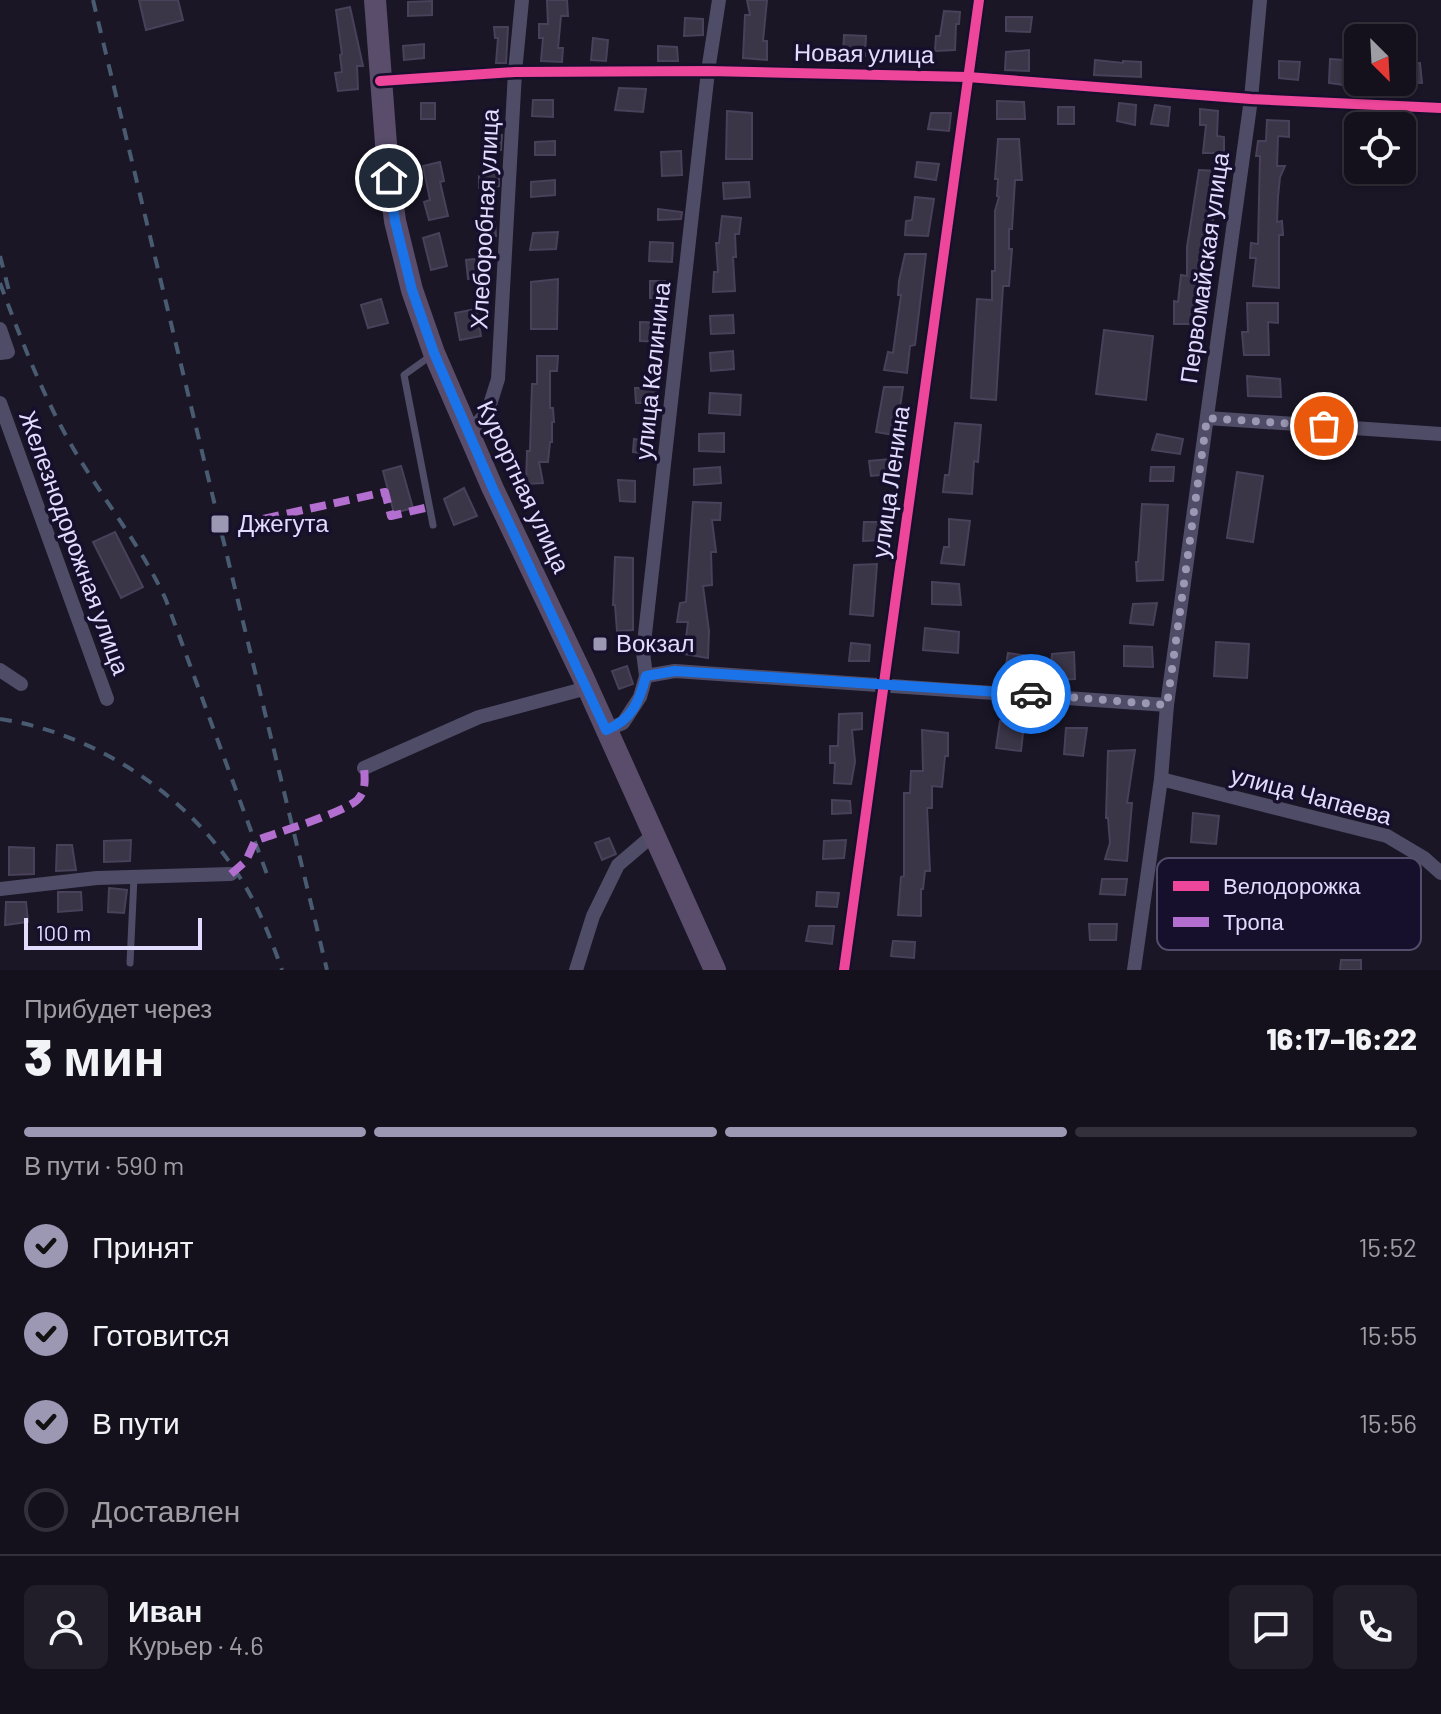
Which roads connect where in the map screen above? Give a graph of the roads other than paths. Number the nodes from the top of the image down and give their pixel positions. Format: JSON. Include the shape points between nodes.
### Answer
{"nodes":[{"id":1,"x":375,"y":0,"type":"edge"},
{"id":2,"x":522,"y":0,"type":"edge"},
{"id":3,"x":719,"y":0,"type":"edge"},
{"id":4,"x":979,"y":0,"type":"edge"},
{"id":5,"x":1260,"y":0,"type":"edge"},
{"id":6,"x":708,"y":71,"type":"junction"},
{"id":7,"x":515,"y":72,"type":"junction"},
{"id":8,"x":968,"y":77,"type":"junction"},
{"id":9,"x":380,"y":81,"type":"junction"},
{"id":10,"x":1251,"y":99,"type":"junction"},
{"id":11,"x":1441,"y":108,"type":"edge"},
{"id":12,"x":0,"y":329,"type":"edge"},
{"id":13,"x":4,"y":353,"type":"edge"},
{"id":14,"x":434,"y":353,"type":"junction"},
{"id":15,"x":0,"y":403,"type":"edge"},
{"id":16,"x":1207,"y":418,"type":"junction"},
{"id":17,"x":470,"y":432,"type":"junction"},
{"id":18,"x":1441,"y":434,"type":"edge"},
{"id":19,"x":433,"y":525,"type":"dead end"},
{"id":20,"x":0,"y":670,"type":"edge"},
{"id":21,"x":646,"y":676,"type":"junction"},
{"id":22,"x":883,"y":683,"type":"junction"},
{"id":23,"x":21,"y":684,"type":"dead end"},
{"id":24,"x":587,"y":688,"type":"junction"},
{"id":25,"x":107,"y":699,"type":"dead end"},
{"id":26,"x":1167,"y":705,"type":"junction"},
{"id":27,"x":606,"y":730,"type":"junction"},
{"id":28,"x":364,"y":768,"type":"dead end"},
{"id":29,"x":1161,"y":779,"type":"junction"},
{"id":30,"x":652,"y":836,"type":"junction"},
{"id":31,"x":1441,"y":873,"type":"edge"},
{"id":32,"x":231,"y":874,"type":"dead end"},
{"id":33,"x":134,"y":877,"type":"junction"},
{"id":34,"x":0,"y":889,"type":"edge"},
{"id":35,"x":130,"y":963,"type":"dead end"},
{"id":36,"x":576,"y":970,"type":"edge"},
{"id":37,"x":715,"y":970,"type":"edge"},
{"id":38,"x":844,"y":970,"type":"edge"},
{"id":39,"x":1134,"y":970,"type":"edge"}],
"edges":[{"from":1,"to":9,"type":"main road","name":"Курортная улица"},
{"from":2,"to":7,"type":"street","name":"Хлеборобная улица"},
{"from":3,"to":6,"type":"street","name":"улица Калинина"},
{"from":4,"to":8,"type":"street","name":"улица Ленина"},
{"from":5,"to":10,"type":"street","name":"Первомайская улица"},
{"from":6,"to":7,"type":"street","name":"Новая улица"},
{"from":6,"to":8,"type":"street","name":"Новая улица"},
{"from":6,"to":21,"type":"street","name":"улица Калинина","via":[[643,652]]},
{"from":7,"to":9,"type":"street","name":"Новая улица"},
{"from":7,"to":17,"type":"street","name":"Хлеборобная улица","via":[[498,379],[488,411]]},
{"from":8,"to":10,"type":"street","name":"Новая улица"},
{"from":8,"to":22,"type":"street","name":"улица Ленина"},
{"from":9,"to":14,"type":"main road","name":"Курортная улица","via":[[395,221]]},
{"from":10,"to":11,"type":"street","name":"Новая улица"},
{"from":10,"to":16,"type":"street","name":"Первомайская улица"},
{"from":12,"to":13,"type":"street"},
{"from":14,"to":17,"type":"main road","name":"Курортная улица"},
{"from":14,"to":19,"type":"lane","via":[[404,375]]},
{"from":15,"to":25,"type":"street","name":"Железнодорожная улица"},
{"from":16,"to":18,"type":"street"},
{"from":16,"to":26,"type":"street","name":"Первомайская улица"},
{"from":17,"to":24,"type":"main road","name":"Курортная улица"},
{"from":20,"to":23,"type":"street"},
{"from":21,"to":22,"type":"street","via":[[675,671]]},
{"from":21,"to":27,"type":"street","name":"улица Калинина","via":[[623,723]]},
{"from":22,"to":26,"type":"street"},
{"from":22,"to":38,"type":"street","name":"улица Ленина"},
{"from":24,"to":27,"type":"main road","name":"Курортная улица"},
{"from":24,"to":28,"type":"street","via":[[479,717]]},
{"from":26,"to":29,"type":"street","name":"Первомайская улица"},
{"from":27,"to":30,"type":"main road","name":"Курортная улица"},
{"from":29,"to":31,"type":"street","name":"улица Чапаева","via":[[1387,836]]},
{"from":29,"to":39,"type":"street","name":"Первомайская улица"},
{"from":30,"to":36,"type":"street","via":[[618,865],[593,916]]},
{"from":30,"to":37,"type":"main road","name":"Курортная улица"},
{"from":32,"to":33,"type":"street"},
{"from":33,"to":34,"type":"street"},
{"from":33,"to":35,"type":"lane"}]}
